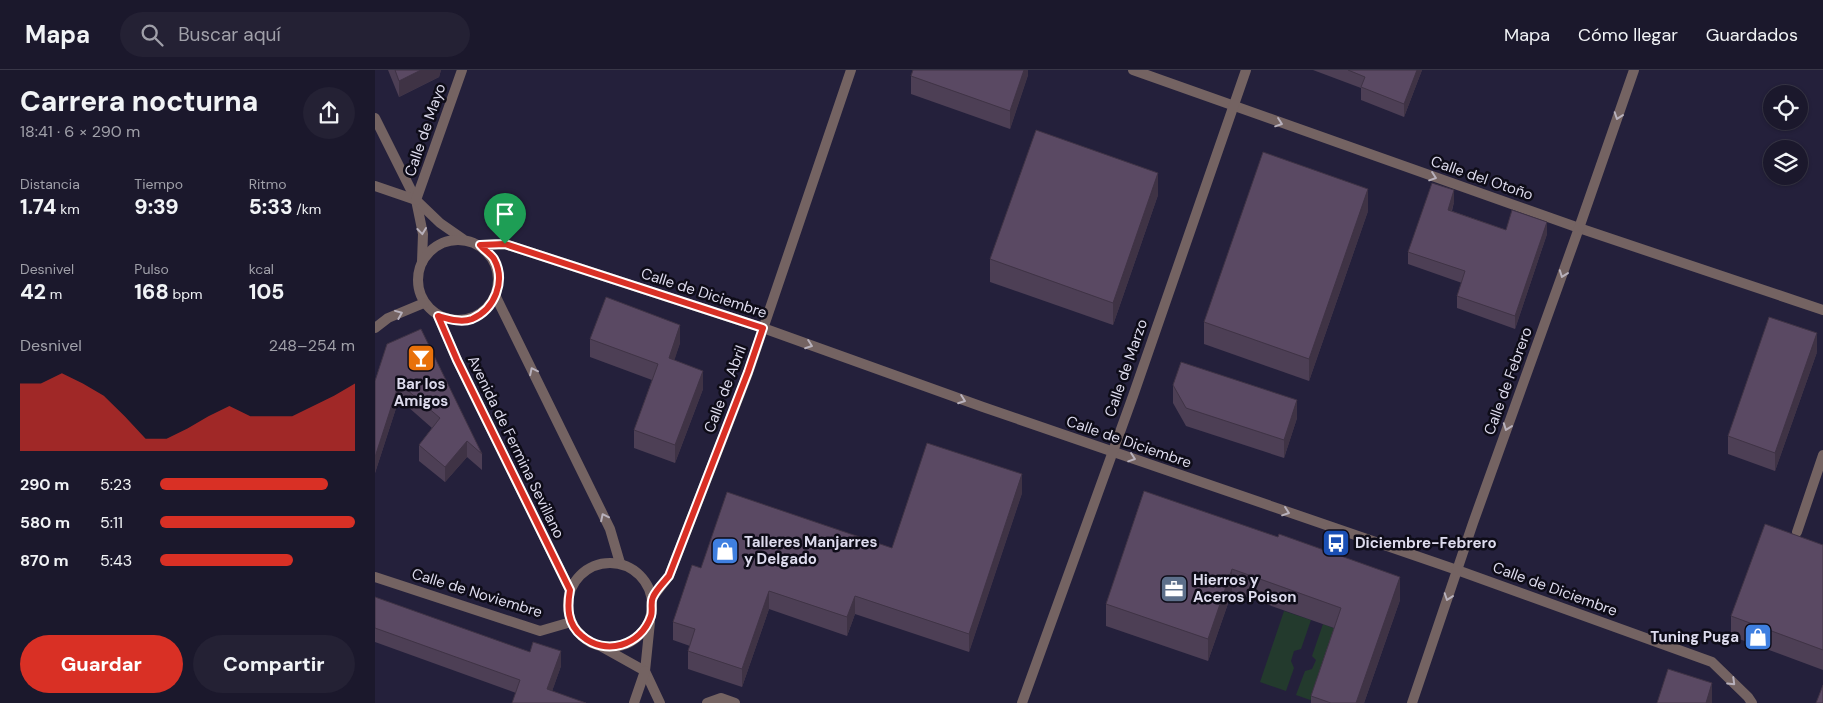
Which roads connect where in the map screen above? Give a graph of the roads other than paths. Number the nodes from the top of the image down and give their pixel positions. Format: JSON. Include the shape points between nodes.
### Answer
{"nodes":[{"id":1,"x":462,"y":70,"type":"edge"},
{"id":2,"x":851,"y":70,"type":"edge"},
{"id":3,"x":1133,"y":70,"type":"edge"},
{"id":4,"x":1246,"y":70,"type":"edge"},
{"id":5,"x":1635,"y":70,"type":"edge"},
{"id":6,"x":1233,"y":106,"type":"junction"},
{"id":7,"x":375,"y":118,"type":"edge"},
{"id":8,"x":375,"y":186,"type":"edge"},
{"id":9,"x":416,"y":200,"type":"junction"},
{"id":10,"x":1579,"y":228,"type":"junction"},
{"id":11,"x":463,"y":239,"type":"junction"},
{"id":12,"x":480,"y":245,"type":"junction"},
{"id":13,"x":422,"y":262,"type":"junction"},
{"id":14,"x":496,"y":297,"type":"junction"},
{"id":15,"x":425,"y":304,"type":"junction"},
{"id":16,"x":1823,"y":310,"type":"edge"},
{"id":17,"x":438,"y":316,"type":"junction"},
{"id":18,"x":375,"y":328,"type":"edge"},
{"id":19,"x":763,"y":328,"type":"junction"},
{"id":20,"x":1112,"y":451,"type":"junction"},
{"id":21,"x":1823,"y":455,"type":"edge"},
{"id":22,"x":1797,"y":532,"type":"dead end"},
{"id":23,"x":620,"y":563,"type":"junction"},
{"id":24,"x":1457,"y":570,"type":"junction"},
{"id":25,"x":375,"y":577,"type":"edge"},
{"id":26,"x":570,"y":590,"type":"junction"},
{"id":27,"x":652,"y":598,"type":"junction"},
{"id":28,"x":651,"y":615,"type":"junction"},
{"id":29,"x":571,"y":622,"type":"junction"},
{"id":30,"x":600,"y":646,"type":"junction"},
{"id":31,"x":645,"y":671,"type":"junction"},
{"id":32,"x":634,"y":703,"type":"edge"},
{"id":33,"x":659,"y":703,"type":"edge"},
{"id":34,"x":707,"y":703,"type":"edge"},
{"id":35,"x":735,"y":703,"type":"edge"},
{"id":36,"x":1022,"y":703,"type":"edge"},
{"id":37,"x":1412,"y":703,"type":"edge"},
{"id":38,"x":1752,"y":703,"type":"edge"}],
"edges":[{"from":1,"to":9,"type":"street","name":"Calle de Mayo"},
{"from":2,"to":19,"type":"street","name":"Calle de Abril"},
{"from":3,"to":6,"type":"street","name":"Calle del Otoño"},
{"from":4,"to":6,"type":"street","name":"Calle de Marzo"},
{"from":5,"to":10,"type":"street","name":"Calle de Febrero","one_way":true},
{"from":6,"to":10,"type":"street","name":"Calle del Otoño","one_way":true},
{"from":6,"to":20,"type":"street","name":"Calle de Marzo"},
{"from":7,"to":9,"type":"street"},
{"from":8,"to":9,"type":"street"},
{"from":9,"to":11,"type":"street","via":[[439,224]]},
{"from":9,"to":13,"type":"street","one_way":true,"via":[[423,234]]},
{"from":10,"to":16,"type":"street","name":"Calle del Otoño"},
{"from":10,"to":24,"type":"street","name":"Calle de Febrero","one_way":true},
{"from":11,"to":12,"type":"street"},
{"from":11,"to":13,"type":"street","via":[[446,241],[432,249]]},
{"from":12,"to":14,"type":"street","via":[[493,259],[499,277]]},
{"from":12,"to":19,"type":"street","name":"Calle de Diciembre","via":[[505,244]]},
{"from":13,"to":15,"type":"street","via":[[417,283]]},
{"from":14,"to":17,"type":"street","via":[[486,311],[471,319],[454,321]]},
{"from":23,"to":14,"type":"street","one_way":true,"via":[[610,529]]},
{"from":15,"to":17,"type":"street"},
{"from":18,"to":15,"type":"street","one_way":true,"via":[[389,318]]},
{"from":17,"to":26,"type":"street","name":"Avenida de Fermina Sevillano"},
{"from":19,"to":20,"type":"street","name":"Calle de Diciembre","one_way":true},
{"from":19,"to":27,"type":"street","name":"Calle de Abril","via":[[669,576]]},
{"from":20,"to":24,"type":"street","name":"Calle de Diciembre","one_way":true},
{"from":20,"to":36,"type":"street","name":"Calle de Marzo"},
{"from":21,"to":22,"type":"street"},
{"from":23,"to":26,"type":"street","via":[[605,562],[591,567],[578,576]]},
{"from":23,"to":27,"type":"street","via":[[642,576]]},
{"from":24,"to":37,"type":"street","name":"Calle de Febrero","one_way":true},
{"from":24,"to":38,"type":"street","name":"Calle de Diciembre","one_way":true,"via":[[1711,662]]},
{"from":25,"to":29,"type":"street","name":"Calle de Noviembre","via":[[540,631]]},
{"from":26,"to":29,"type":"street","via":[[567,606]]},
{"from":27,"to":28,"type":"street"},
{"from":28,"to":30,"type":"street","via":[[644,630],[632,641],[616,647]]},
{"from":28,"to":31,"type":"street"},
{"from":29,"to":30,"type":"street","via":[[578,633]]},
{"from":30,"to":31,"type":"street"},
{"from":31,"to":32,"type":"street"},
{"from":31,"to":33,"type":"street"},
{"from":34,"to":35,"type":"street","via":[[721,698]]}]}
